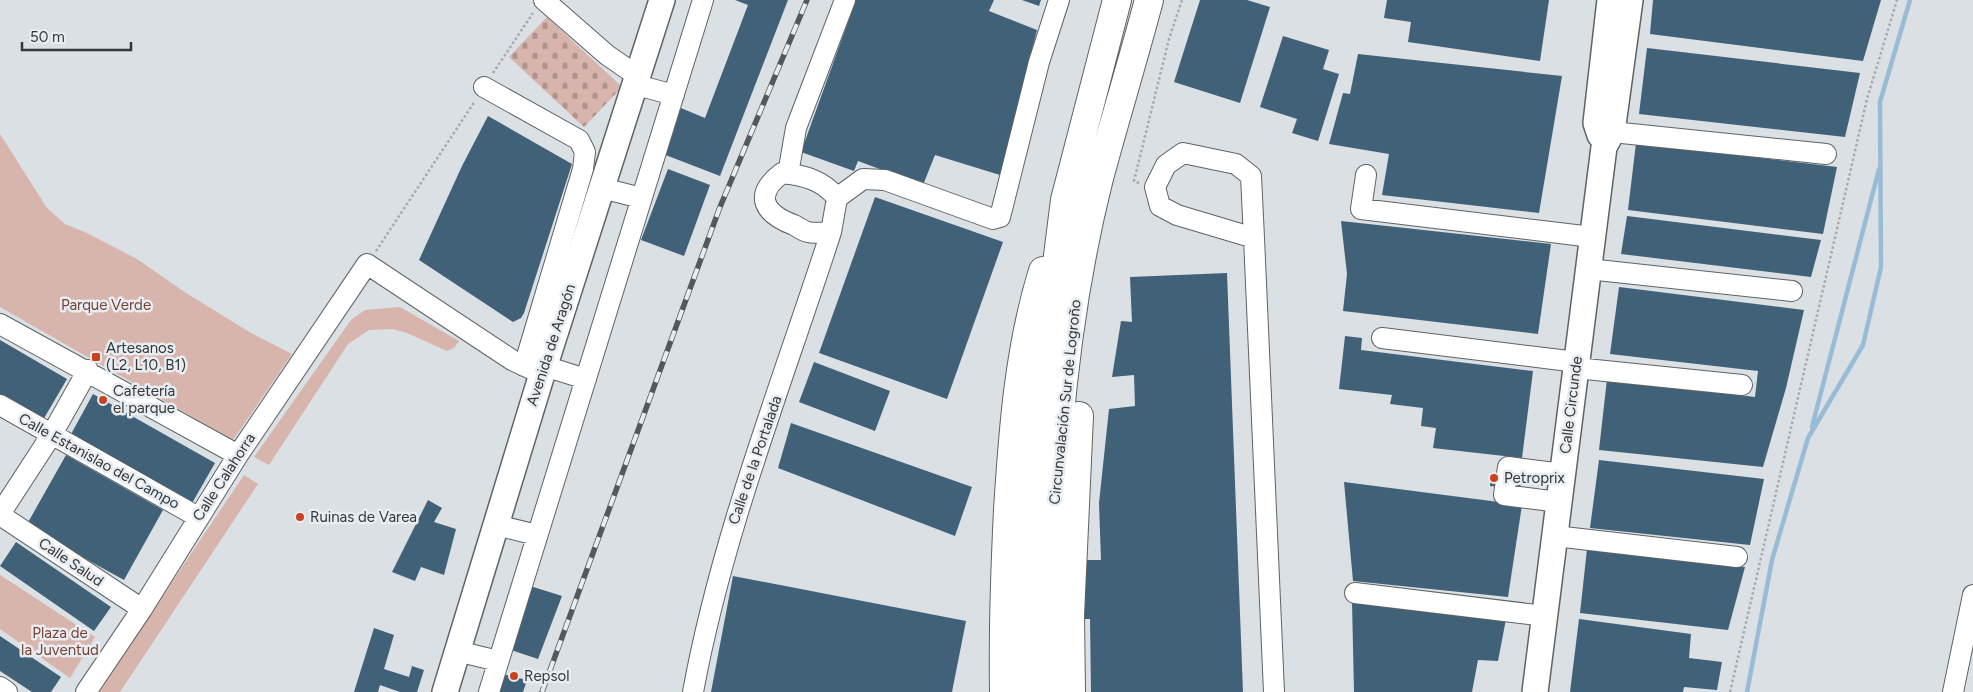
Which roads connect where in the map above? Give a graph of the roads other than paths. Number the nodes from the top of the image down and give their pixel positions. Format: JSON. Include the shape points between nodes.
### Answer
{"nodes":[{"id":1,"x":662,"y":0,"type":"edge"},
{"id":2,"x":703,"y":0,"type":"edge"},
{"id":3,"x":845,"y":0,"type":"edge"},
{"id":4,"x":1059,"y":0,"type":"edge"},
{"id":5,"x":1117,"y":0,"type":"edge"},
{"id":6,"x":1148,"y":0,"type":"edge"},
{"id":7,"x":1624,"y":2,"type":"edge"},
{"id":8,"x":540,"y":4,"type":"edge"},
{"id":9,"x":635,"y":80,"type":"junction"},
{"id":10,"x":484,"y":86,"type":"road end"},
{"id":11,"x":674,"y":94,"type":"junction"},
{"id":12,"x":1117,"y":119,"type":"junction"},
{"id":13,"x":1608,"y":140,"type":"junction"},
{"id":14,"x":1826,"y":154,"type":"dead end"},
{"id":15,"x":788,"y":174,"type":"junction"},
{"id":16,"x":1366,"y":175,"type":"dead end"},
{"id":17,"x":602,"y":188,"type":"junction"},
{"id":18,"x":641,"y":198,"type":"junction"},
{"id":19,"x":837,"y":198,"type":"junction"},
{"id":20,"x":1065,"y":200,"type":"junction"},
{"id":21,"x":831,"y":232,"type":"junction"},
{"id":22,"x":1592,"y":237,"type":"junction"},
{"id":23,"x":1254,"y":238,"type":"junction"},
{"id":24,"x":1588,"y":269,"type":"junction"},
{"id":25,"x":1792,"y":291,"type":"dead end"},
{"id":26,"x":0,"y":324,"type":"edge"},
{"id":27,"x":1382,"y":338,"type":"dead end"},
{"id":28,"x":1576,"y":365,"type":"junction"},
{"id":29,"x":537,"y":368,"type":"junction"},
{"id":30,"x":88,"y":370,"type":"junction"},
{"id":31,"x":586,"y":379,"type":"junction"},
{"id":32,"x":1742,"y":385,"type":"dead end"},
{"id":33,"x":0,"y":405,"type":"edge"},
{"id":34,"x":52,"y":434,"type":"junction"},
{"id":35,"x":238,"y":455,"type":"junction"},
{"id":36,"x":1563,"y":474,"type":"junction"},
{"id":37,"x":1559,"y":502,"type":"junction"},
{"id":38,"x":0,"y":515,"type":"edge"},
{"id":39,"x":198,"y":517,"type":"junction"},
{"id":40,"x":496,"y":525,"type":"junction"},
{"id":41,"x":537,"y":536,"type":"junction"},
{"id":42,"x":1555,"y":536,"type":"junction"},
{"id":43,"x":1737,"y":557,"type":"dead end"},
{"id":44,"x":1355,"y":593,"type":"dead end"},
{"id":45,"x":1973,"y":595,"type":"edge"},
{"id":46,"x":142,"y":609,"type":"junction"},
{"id":47,"x":1545,"y":616,"type":"junction"},
{"id":48,"x":458,"y":651,"type":"junction"},
{"id":49,"x":498,"y":661,"type":"junction"},
{"id":50,"x":0,"y":687,"type":"edge"},
{"id":51,"x":7,"y":692,"type":"edge"},
{"id":52,"x":86,"y":692,"type":"edge"},
{"id":53,"x":445,"y":692,"type":"edge"},
{"id":54,"x":489,"y":692,"type":"edge"},
{"id":55,"x":693,"y":692,"type":"edge"},
{"id":56,"x":1004,"y":692,"type":"edge"},
{"id":57,"x":1027,"y":692,"type":"edge"},
{"id":58,"x":1051,"y":692,"type":"edge"},
{"id":59,"x":1071,"y":692,"type":"edge"},
{"id":60,"x":1274,"y":692,"type":"edge"},
{"id":61,"x":1535,"y":692,"type":"edge"},
{"id":62,"x":1953,"y":692,"type":"edge"}],
"edges":[{"from":1,"to":9,"type":"main road","name":"Avenida de Aragón"},
{"from":2,"to":11,"type":"street"},
{"from":3,"to":15,"type":"street","via":[[796,128]]},
{"from":4,"to":19,"type":"street","via":[[1039,62],[1000,217],[993,219],[885,180],[863,179]]},
{"from":5,"to":20,"type":"highway","name":"Circunvalación Sur de Logroño"},
{"from":6,"to":12,"type":"highway","name":"Circunvalación Sur de Logroño"},
{"from":7,"to":13,"type":"main road","name":"Calle Circunde","via":[[1596,123]]},
{"from":8,"to":9,"type":"street"},
{"from":9,"to":11,"type":"street"},
{"from":9,"to":17,"type":"main road","name":"Avenida de Aragón"},
{"from":10,"to":29,"type":"street","via":[[579,140],[585,152]]},
{"from":11,"to":18,"type":"street"},
{"from":12,"to":58,"type":"highway","name":"Circunvalación Sur de Logroño","via":[[1099,179],[1067,358],[1049,586]]},
{"from":12,"to":59,"type":"highway","via":[[1083,356],[1070,615]]},
{"from":13,"to":14,"type":"street"},
{"from":13,"to":22,"type":"main road","name":"Calle Circunde"},
{"from":15,"to":19,"type":"street","via":[[816,180]]},
{"from":15,"to":21,"type":"street","via":[[782,173],[773,180],[765,192],[772,214],[808,232]]},
{"from":16,"to":22,"type":"street","via":[[1361,210]]},
{"from":17,"to":18,"type":"street"},
{"from":17,"to":29,"type":"main road","name":"Avenida de Aragón"},
{"from":18,"to":31,"type":"street"},
{"from":19,"to":21,"type":"street","name":"Calle de la Portalada"},
{"from":20,"to":56,"type":"highway","via":[[1031,308],[1016,406],[1006,561]]},
{"from":20,"to":57,"type":"highway","name":"Circunvalación Sur de Logroño","via":[[1029,501]]},
{"from":21,"to":55,"type":"street","name":"Calle de la Portalada","via":[[735,517]]},
{"from":22,"to":24,"type":"main road","name":"Calle Circunde"},
{"from":23,"to":23,"type":"street","via":[[1251,176],[1236,164],[1183,153],[1166,165],[1155,187],[1160,206]]},
{"from":23,"to":60,"type":"street"},
{"from":24,"to":25,"type":"street"},
{"from":24,"to":28,"type":"main road","name":"Calle Circunde"},
{"from":26,"to":30,"type":"street"},
{"from":27,"to":28,"type":"street"},
{"from":28,"to":32,"type":"street"},
{"from":28,"to":36,"type":"main road","name":"Calle Circunde"},
{"from":29,"to":31,"type":"street"},
{"from":29,"to":35,"type":"street","name":"Calle Calahorra","via":[[512,360],[367,264]]},
{"from":29,"to":40,"type":"main road","name":"Avenida de Aragón"},
{"from":30,"to":34,"type":"street"},
{"from":30,"to":35,"type":"street"},
{"from":31,"to":41,"type":"street"},
{"from":33,"to":34,"type":"street","name":"Calle Estanislao del Campo"},
{"from":34,"to":38,"type":"street"},
{"from":34,"to":39,"type":"street","name":"Calle Estanislao del Campo"},
{"from":35,"to":39,"type":"street","name":"Calle Calahorra"},
{"from":36,"to":37,"type":"main road","name":"Calle Circunde"},
{"from":36,"to":37,"type":"street","via":[[1508,467],[1504,495]]},
{"from":37,"to":42,"type":"main road","name":"Calle Circunde"},
{"from":38,"to":46,"type":"street","name":"Calle Salud"},
{"from":39,"to":46,"type":"street","name":"Calle Calahorra"},
{"from":40,"to":41,"type":"street"},
{"from":40,"to":48,"type":"main road","name":"Avenida de Aragón"},
{"from":41,"to":49,"type":"street"},
{"from":42,"to":43,"type":"street"},
{"from":42,"to":47,"type":"main road","name":"Calle Circunde"},
{"from":44,"to":47,"type":"street"},
{"from":45,"to":62,"type":"street"},
{"from":46,"to":52,"type":"street","name":"Calle Calahorra"},
{"from":47,"to":61,"type":"main road","name":"Calle Circunde"},
{"from":48,"to":49,"type":"street"},
{"from":48,"to":53,"type":"main road","name":"Avenida de Aragón"},
{"from":49,"to":54,"type":"street"},
{"from":50,"to":51,"type":"street"}]}
